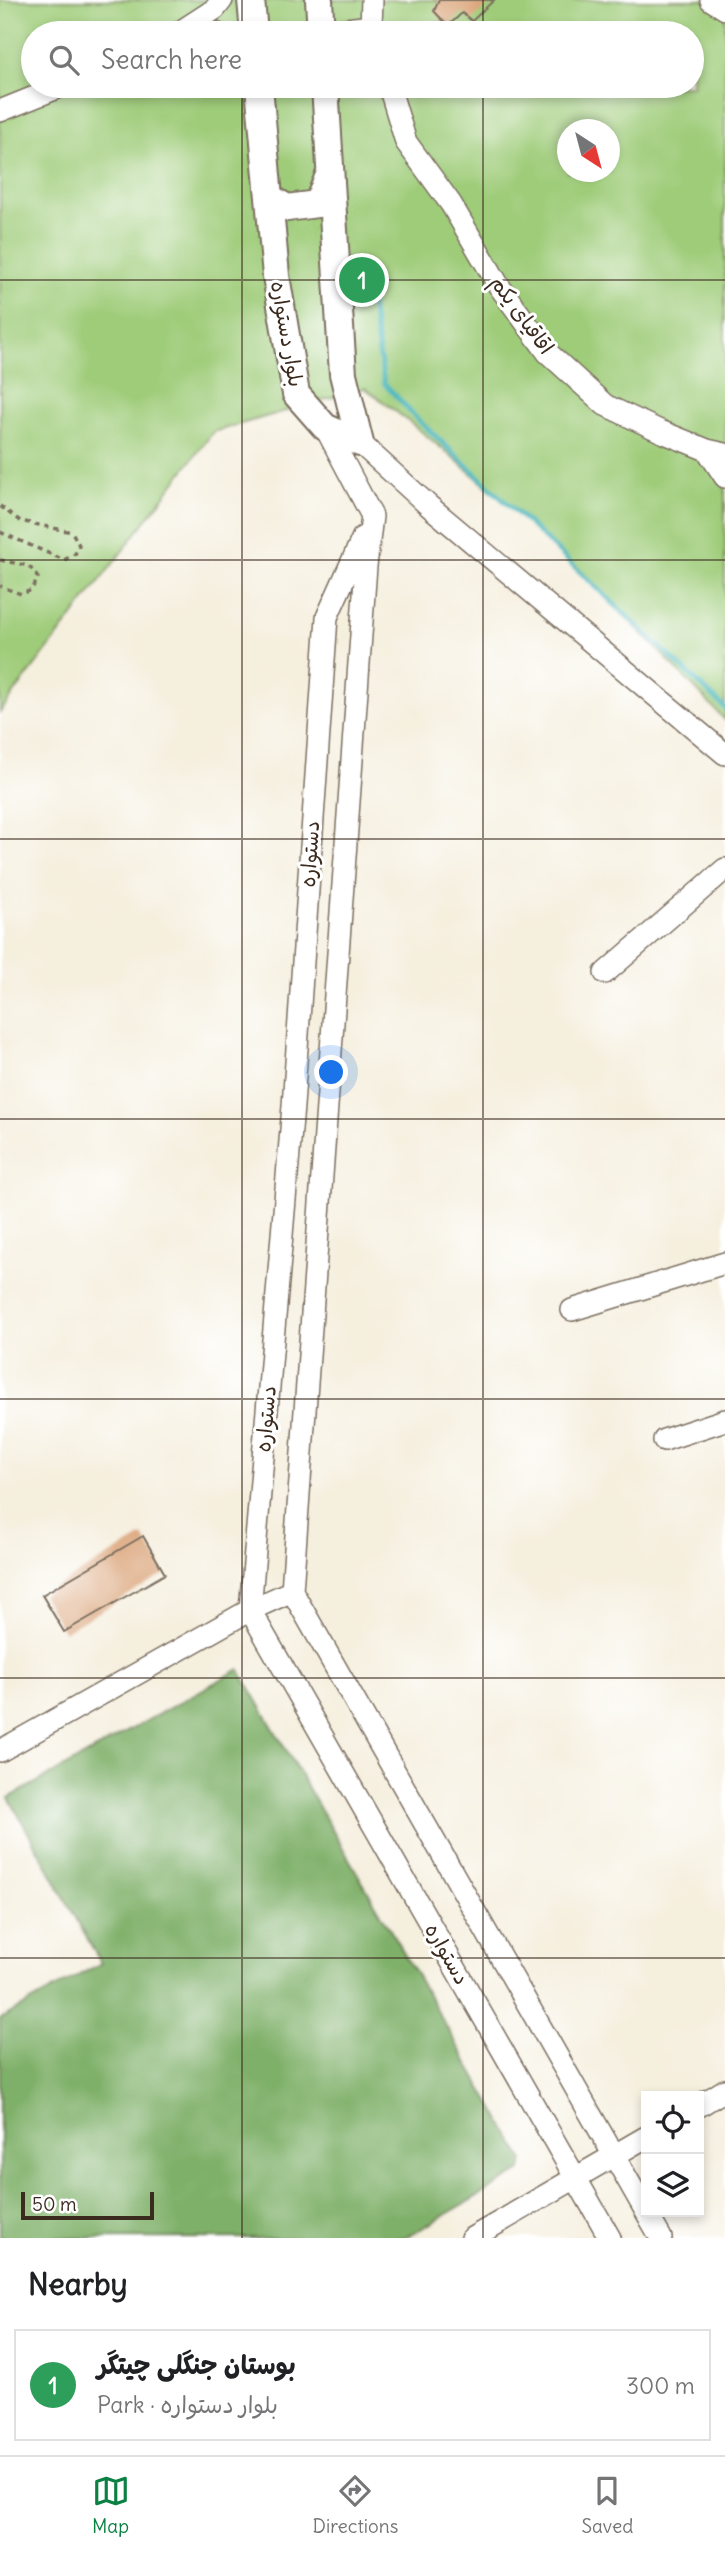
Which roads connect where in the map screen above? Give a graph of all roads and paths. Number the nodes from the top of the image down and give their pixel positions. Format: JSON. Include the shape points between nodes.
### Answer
{"nodes":[{"id":1,"x":222,"y":0,"type":"edge"},
{"id":2,"x":251,"y":0,"type":"edge"},
{"id":3,"x":319,"y":0,"type":"edge"},
{"id":4,"x":372,"y":0,"type":"edge"},
{"id":5,"x":711,"y":0,"type":"edge"},
{"id":6,"x":725,"y":9,"type":"edge"},
{"id":7,"x":196,"y":21,"type":"edge"},
{"id":8,"x":253,"y":21,"type":"edge"},
{"id":9,"x":320,"y":21,"type":"edge"},
{"id":10,"x":372,"y":21,"type":"edge"},
{"id":11,"x":32,"y":98,"type":"edge"},
{"id":12,"x":260,"y":98,"type":"edge"},
{"id":13,"x":326,"y":98,"type":"edge"},
{"id":14,"x":393,"y":98,"type":"edge"},
{"id":15,"x":0,"y":111,"type":"edge"},
{"id":16,"x":330,"y":171,"type":"junction"},
{"id":17,"x":268,"y":197,"type":"junction"},
{"id":18,"x":325,"y":427,"type":"junction"},
{"id":19,"x":360,"y":443,"type":"junction"},
{"id":20,"x":716,"y":452,"type":"edge"},
{"id":21,"x":725,"y":477,"type":"edge"},
{"id":22,"x":0,"y":506,"type":"edge"},
{"id":23,"x":372,"y":516,"type":"junction"},
{"id":24,"x":0,"y":533,"type":"edge"},
{"id":25,"x":0,"y":561,"type":"edge"},
{"id":26,"x":0,"y":586,"type":"edge"},
{"id":27,"x":725,"y":754,"type":"edge"},
{"id":28,"x":725,"y":869,"type":"edge"},
{"id":29,"x":605,"y":973,"type":"dead end"},
{"id":30,"x":725,"y":1263,"type":"edge"},
{"id":31,"x":572,"y":1310,"type":"dead end"},
{"id":32,"x":725,"y":1420,"type":"edge"},
{"id":33,"x":664,"y":1440,"type":"dead end"},
{"id":34,"x":292,"y":1591,"type":"junction"},
{"id":35,"x":250,"y":1610,"type":"junction"},
{"id":36,"x":0,"y":1751,"type":"edge"},
{"id":37,"x":725,"y":2090,"type":"edge"},
{"id":38,"x":704,"y":2103,"type":"edge"},
{"id":39,"x":641,"y":2140,"type":"edge"},
{"id":40,"x":614,"y":2156,"type":"junction"},
{"id":41,"x":576,"y":2178,"type":"junction"},
{"id":42,"x":472,"y":2238,"type":"edge"},
{"id":43,"x":610,"y":2238,"type":"edge"},
{"id":44,"x":661,"y":2238,"type":"edge"}],
"edges":[{"from":1,"to":7,"type":"street"},
{"from":2,"to":8,"type":"main road"},
{"from":3,"to":9,"type":"main road"},
{"from":4,"to":10,"type":"street"},
{"from":5,"to":6,"type":"street"},
{"from":11,"to":15,"type":"street"},
{"from":12,"to":17,"type":"main road","name":"بلوار دستواره"},
{"from":13,"to":16,"type":"main road"},
{"from":14,"to":20,"type":"street","name":"اقاقیای یکم","via":[[406,142],[548,353],[605,405]]},
{"from":16,"to":17,"type":"main road","via":[[317,204],[287,208]]},
{"from":16,"to":19,"type":"main road","via":[[343,374]]},
{"from":17,"to":18,"type":"main road","name":"بلوار دستواره","via":[[296,394]]},
{"from":18,"to":19,"type":"main road","name":"بلوار دستواره"},
{"from":18,"to":23,"type":"street"},
{"from":19,"to":27,"type":"street"},
{"from":20,"to":21,"type":"street","name":"اقاقیای یکم"},
{"from":22,"to":24,"type":"path","via":[[20,521],[72,532],[79,545],[75,554],[64,560]]},
{"from":23,"to":34,"type":"street"},
{"from":23,"to":35,"type":"street","name":"دستواره","via":[[327,617],[292,1120]]},
{"from":25,"to":26,"type":"path","via":[[29,566],[38,578],[32,590],[21,594]]},
{"from":28,"to":29,"type":"street"},
{"from":30,"to":31,"type":"street"},
{"from":32,"to":33,"type":"street"},
{"from":34,"to":35,"type":"street"},
{"from":34,"to":40,"type":"street"},
{"from":35,"to":36,"type":"street"},
{"from":35,"to":41,"type":"street","name":"دستواره"},
{"from":37,"to":38,"type":"street"},
{"from":39,"to":40,"type":"street"},
{"from":40,"to":41,"type":"street"},
{"from":40,"to":44,"type":"street"},
{"from":41,"to":42,"type":"street"},
{"from":41,"to":43,"type":"street","name":"دستواره"}]}
